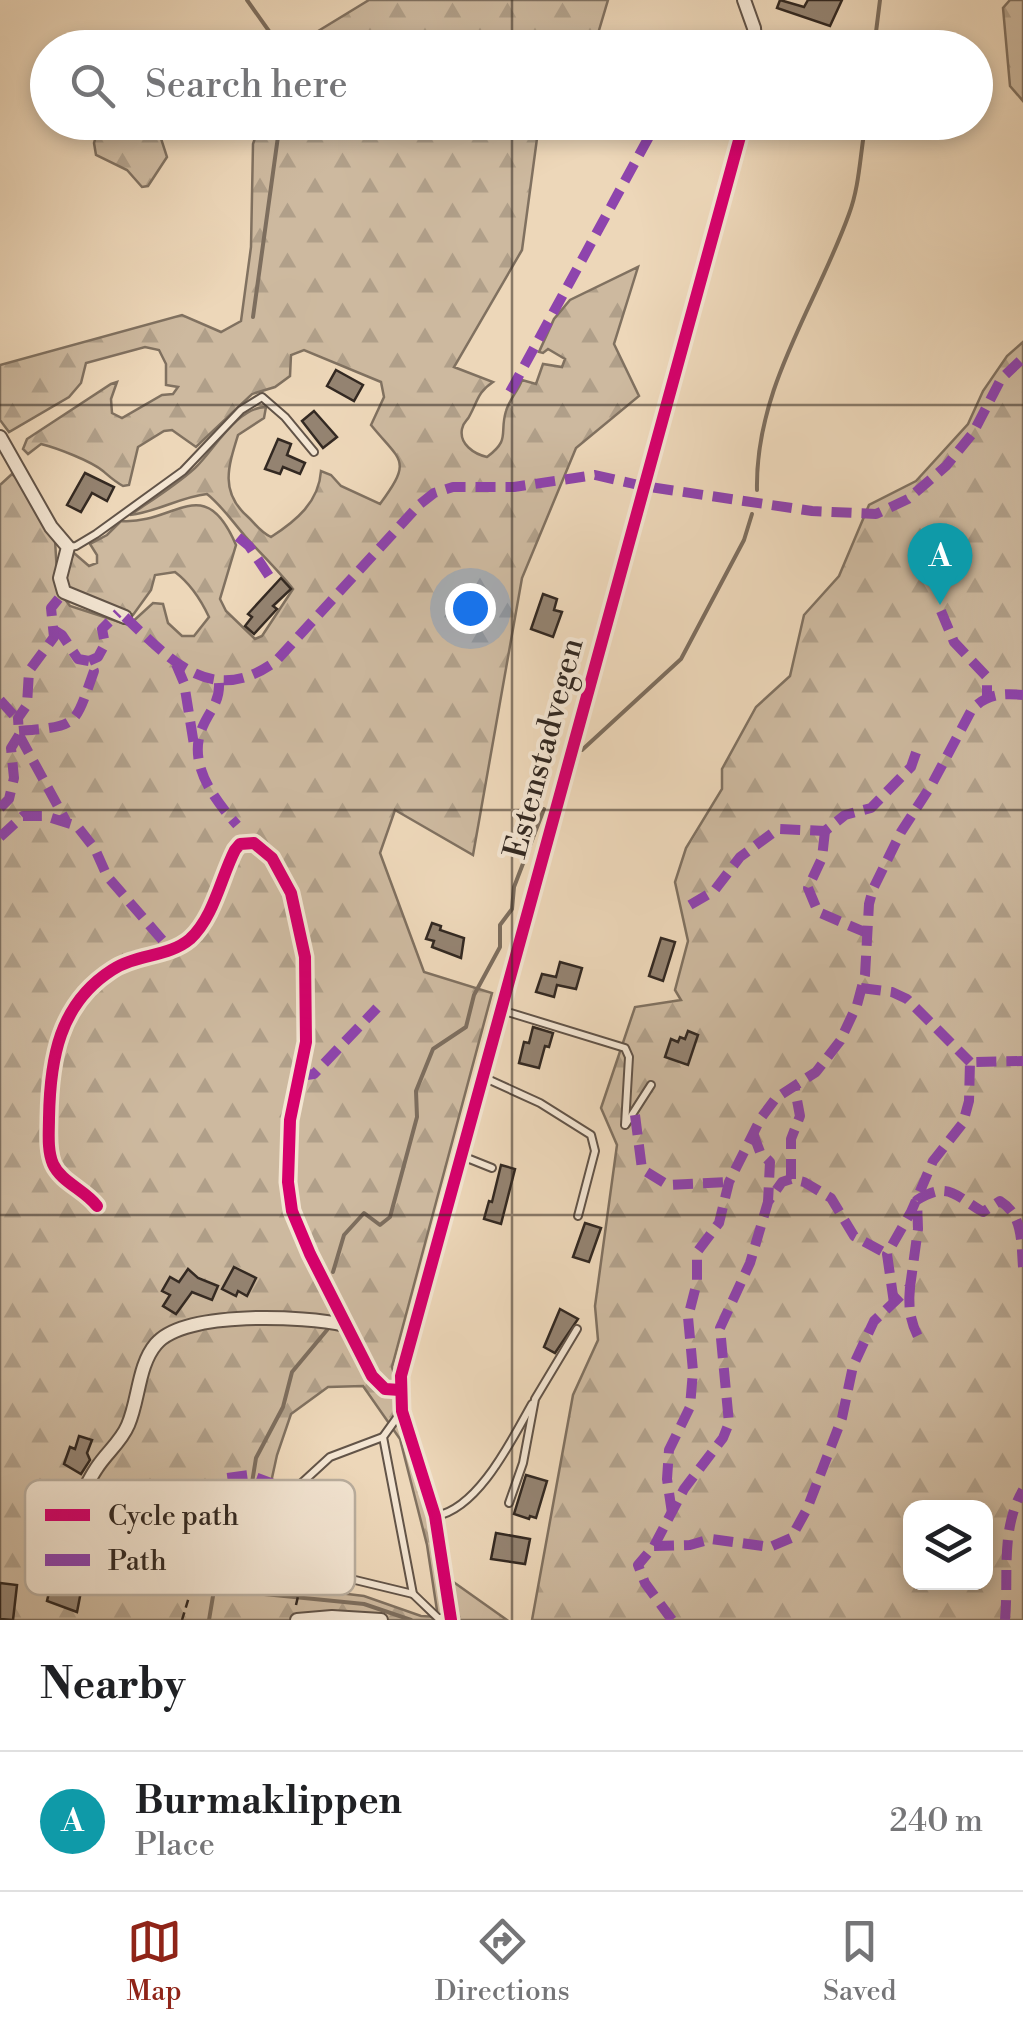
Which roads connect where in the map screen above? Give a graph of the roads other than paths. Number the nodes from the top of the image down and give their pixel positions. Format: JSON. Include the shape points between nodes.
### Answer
{"nodes":[{"id":1,"x":744,"y":0,"type":"edge"},
{"id":2,"x":754,"y":30,"type":"edge"},
{"id":3,"x":739,"y":140,"type":"edge"},
{"id":4,"x":0,"y":437,"type":"edge"},
{"id":5,"x":314,"y":452,"type":"dead end"},
{"id":6,"x":68,"y":547,"type":"junction"},
{"id":7,"x":124,"y":616,"type":"dead end"},
{"id":8,"x":500,"y":1010,"type":"junction"},
{"id":9,"x":482,"y":1077,"type":"junction"},
{"id":10,"x":651,"y":1086,"type":"dead end"},
{"id":11,"x":460,"y":1156,"type":"junction"},
{"id":12,"x":492,"y":1168,"type":"dead end"},
{"id":13,"x":97,"y":1206,"type":"dead end"},
{"id":14,"x":578,"y":1216,"type":"dead end"},
{"id":15,"x":345,"y":1325,"type":"junction"},
{"id":16,"x":577,"y":1329,"type":"dead end"},
{"id":17,"x":400,"y":1390,"type":"junction"},
{"id":18,"x":535,"y":1399,"type":"junction"},
{"id":19,"x":402,"y":1411,"type":"junction"},
{"id":20,"x":382,"y":1438,"type":"junction"},
{"id":21,"x":90,"y":1480,"type":"edge"},
{"id":22,"x":305,"y":1480,"type":"edge"},
{"id":23,"x":510,"y":1503,"type":"dead end"},
{"id":24,"x":435,"y":1516,"type":"junction"},
{"id":25,"x":355,"y":1580,"type":"edge"},
{"id":26,"x":413,"y":1594,"type":"junction"},
{"id":27,"x":355,"y":1619,"type":"edge"},
{"id":28,"x":451,"y":1619,"type":"edge"},
{"id":29,"x":298,"y":1620,"type":"edge"},
{"id":30,"x":381,"y":1620,"type":"edge"}],
"edges":[{"from":1,"to":2,"type":"street"},
{"from":3,"to":8,"type":"street","name":"Estenstadvegen"},
{"from":4,"to":6,"type":"street"},
{"from":5,"to":6,"type":"lane","via":[[262,397],[183,471]]},
{"from":6,"to":7,"type":"street","via":[[60,578],[64,592]]},
{"from":8,"to":9,"type":"street","name":"Estenstadvegen"},
{"from":8,"to":10,"type":"lane","via":[[626,1048],[624,1125]]},
{"from":9,"to":11,"type":"street","name":"Estenstadvegen"},
{"from":9,"to":14,"type":"lane","via":[[591,1135],[595,1151]]},
{"from":11,"to":12,"type":"lane"},
{"from":11,"to":17,"type":"street","name":"Estenstadvegen"},
{"from":13,"to":15,"type":"street","via":[[57,1170],[50,1154],[50,1083],[62,1027],[106,974],[188,941],[235,850],[254,844],[282,874],[305,957],[306,1042],[290,1120],[289,1196],[299,1232]]},
{"from":15,"to":17,"type":"street","via":[[377,1383]]},
{"from":15,"to":21,"type":"street","via":[[238,1320],[165,1335],[150,1354],[120,1440]]},
{"from":16,"to":18,"type":"lane"},
{"from":17,"to":19,"type":"street","name":"Estenstadvegen"},
{"from":18,"to":23,"type":"lane"},
{"from":18,"to":24,"type":"lane","via":[[465,1503]]},
{"from":19,"to":20,"type":"lane"},
{"from":19,"to":24,"type":"street","name":"Estenstadvegen"},
{"from":20,"to":22,"type":"lane","via":[[330,1457]]},
{"from":20,"to":26,"type":"lane"},
{"from":24,"to":28,"type":"street","name":"Estenstadvegen"},
{"from":25,"to":26,"type":"lane"},
{"from":26,"to":28,"type":"lane","via":[[438,1618]]},
{"from":27,"to":29,"type":"street"},
{"from":27,"to":30,"type":"street"}]}
